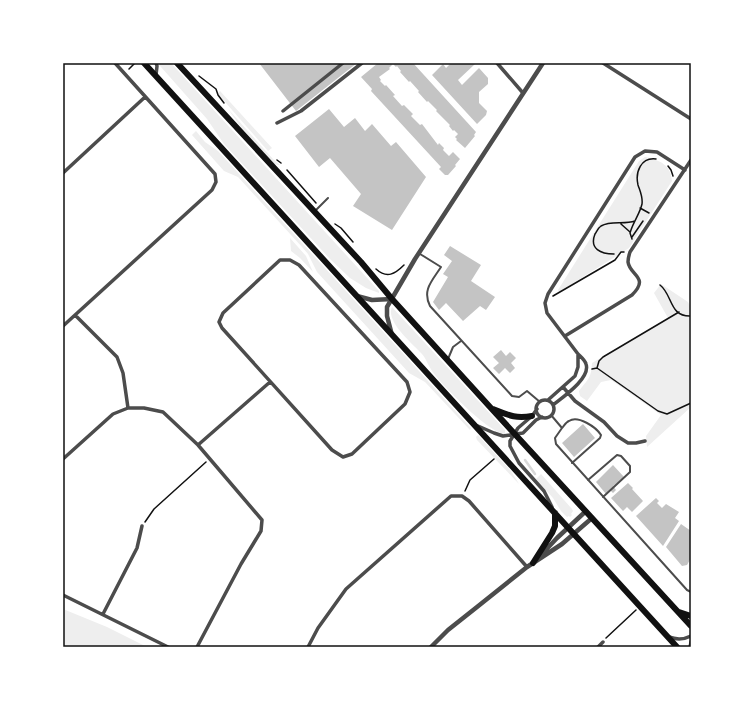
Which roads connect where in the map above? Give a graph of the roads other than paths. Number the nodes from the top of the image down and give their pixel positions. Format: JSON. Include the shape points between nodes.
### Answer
{"nodes":[{"id":1,"x":115,"y":63,"type":"edge"},
{"id":2,"x":144,"y":63,"type":"edge"},
{"id":3,"x":156,"y":63,"type":"edge"},
{"id":4,"x":177,"y":63,"type":"edge"},
{"id":5,"x":343,"y":63,"type":"edge"},
{"id":6,"x":362,"y":63,"type":"edge"},
{"id":7,"x":497,"y":63,"type":"edge"},
{"id":8,"x":543,"y":63,"type":"edge"},
{"id":9,"x":603,"y":63,"type":"edge"},
{"id":10,"x":156,"y":76,"type":"junction"},
{"id":11,"x":523,"y":93,"type":"junction"},
{"id":12,"x":145,"y":97,"type":"junction"},
{"id":13,"x":283,"y":111,"type":"dead end"},
{"id":14,"x":691,"y":119,"type":"edge"},
{"id":15,"x":277,"y":123,"type":"dead end"},
{"id":16,"x":691,"y":160,"type":"edge"},
{"id":17,"x":685,"y":170,"type":"junction"},
{"id":18,"x":63,"y":173,"type":"edge"},
{"id":19,"x":328,"y":198,"type":"dead end"},
{"id":20,"x":314,"y":211,"type":"junction"},
{"id":21,"x":419,"y":254,"type":"junction"},
{"id":22,"x":357,"y":296,"type":"junction"},
{"id":23,"x":392,"y":299,"type":"junction"},
{"id":24,"x":75,"y":316,"type":"junction"},
{"id":25,"x":63,"y":326,"type":"edge"},
{"id":26,"x":392,"y":334,"type":"junction"},
{"id":27,"x":564,"y":336,"type":"junction"},
{"id":28,"x":461,"y":341,"type":"junction"},
{"id":29,"x":578,"y":354,"type":"junction"},
{"id":30,"x":448,"y":360,"type":"junction"},
{"id":31,"x":270,"y":382,"type":"junction"},
{"id":32,"x":562,"y":388,"type":"junction"},
{"id":33,"x":568,"y":393,"type":"junction"},
{"id":34,"x":548,"y":400,"type":"junction"},
{"id":35,"x":540,"y":402,"type":"junction"},
{"id":36,"x":553,"y":405,"type":"junction"},
{"id":37,"x":490,"y":407,"type":"junction"},
{"id":38,"x":128,"y":408,"type":"junction"},
{"id":39,"x":537,"y":409,"type":"junction"},
{"id":40,"x":462,"y":412,"type":"junction"},
{"id":41,"x":551,"y":415,"type":"junction"},
{"id":42,"x":532,"y":416,"type":"junction"},
{"id":43,"x":542,"y":417,"type":"junction"},
{"id":44,"x":562,"y":428,"type":"junction"},
{"id":45,"x":515,"y":434,"type":"junction"},
{"id":46,"x":645,"y":441,"type":"dead end"},
{"id":47,"x":198,"y":446,"type":"junction"},
{"id":48,"x":63,"y":459,"type":"edge"},
{"id":49,"x":572,"y":462,"type":"junction"},
{"id":50,"x":588,"y":480,"type":"junction"},
{"id":51,"x":603,"y":498,"type":"junction"},
{"id":52,"x":586,"y":511,"type":"junction"},
{"id":53,"x":555,"y":513,"type":"junction"},
{"id":54,"x":592,"y":518,"type":"junction"},
{"id":55,"x":142,"y":526,"type":"road end"},
{"id":56,"x":568,"y":527,"type":"junction"},
{"id":57,"x":574,"y":534,"type":"junction"},
{"id":58,"x":530,"y":565,"type":"junction"},
{"id":59,"x":691,"y":592,"type":"edge"},
{"id":60,"x":63,"y":596,"type":"edge"},
{"id":61,"x":677,"y":611,"type":"junction"},
{"id":62,"x":103,"y":614,"type":"junction"},
{"id":63,"x":691,"y":616,"type":"edge"},
{"id":64,"x":691,"y":626,"type":"edge"},
{"id":65,"x":666,"y":636,"type":"junction"},
{"id":66,"x":691,"y":636,"type":"edge"},
{"id":67,"x":603,"y":642,"type":"road end"},
{"id":68,"x":691,"y":642,"type":"edge"},
{"id":69,"x":168,"y":647,"type":"edge"},
{"id":70,"x":197,"y":647,"type":"edge"},
{"id":71,"x":308,"y":647,"type":"edge"},
{"id":72,"x":432,"y":647,"type":"edge"},
{"id":73,"x":598,"y":647,"type":"edge"},
{"id":74,"x":677,"y":647,"type":"edge"},
{"id":75,"x":690,"y":647,"type":"edge"}],
"edges":[{"from":1,"to":12,"type":"street"},
{"from":2,"to":10,"type":"highway"},
{"from":3,"to":10,"type":"street"},
{"from":4,"to":20,"type":"highway"},
{"from":5,"to":13,"type":"street"},
{"from":6,"to":15,"type":"street","via":[[301,111]]},
{"from":7,"to":11,"type":"street"},
{"from":8,"to":11,"type":"street"},
{"from":9,"to":14,"type":"street"},
{"from":10,"to":22,"type":"highway"},
{"from":11,"to":21,"type":"street"},
{"from":12,"to":18,"type":"street"},
{"from":12,"to":24,"type":"street","via":[[215,174],[216,182],[212,190]]},
{"from":16,"to":17,"type":"street"},
{"from":17,"to":27,"type":"street","via":[[630,252],[628,261],[639,280],[638,289]]},
{"from":17,"to":27,"type":"street","via":[[657,152],[645,151],[635,157],[548,294],[545,303],[547,313]]},
{"from":19,"to":20,"type":"lane"},
{"from":20,"to":23,"type":"highway"},
{"from":21,"to":23,"type":"street"},
{"from":21,"to":28,"type":"lane","via":[[441,267],[427,290],[426,299]]},
{"from":22,"to":23,"type":"street","via":[[372,300]]},
{"from":22,"to":26,"type":"highway"},
{"from":23,"to":26,"type":"street","via":[[388,307],[388,316]]},
{"from":23,"to":30,"type":"highway"},
{"from":24,"to":25,"type":"street"},
{"from":24,"to":38,"type":"street","via":[[117,358],[123,373]]},
{"from":26,"to":40,"type":"highway"},
{"from":27,"to":29,"type":"street"},
{"from":28,"to":30,"type":"lane","via":[[453,347]]},
{"from":28,"to":35,"type":"lane","via":[[512,396],[519,397],[527,391]]},
{"from":29,"to":32,"type":"street","via":[[575,376]]},
{"from":29,"to":33,"type":"street","via":[[586,363],[586,372],[581,381]]},
{"from":30,"to":37,"type":"highway"},
{"from":31,"to":31,"type":"street","via":[[219,322],[223,313],[280,260],[290,260],[299,265],[407,382],[410,392],[405,404],[352,454],[343,457],[332,450]]},
{"from":31,"to":47,"type":"street"},
{"from":32,"to":33,"type":"street"},
{"from":32,"to":34,"type":"street"},
{"from":33,"to":36,"type":"street"},
{"from":33,"to":46,"type":"street","via":[[628,443]]},
{"from":34,"to":35,"type":"street"},
{"from":34,"to":36,"type":"street"},
{"from":35,"to":39,"type":"street"},
{"from":36,"to":41,"type":"street","via":[[554,411]]},
{"from":37,"to":42,"type":"highway","via":[[513,417]]},
{"from":37,"to":45,"type":"highway"},
{"from":38,"to":47,"type":"street","via":[[163,412]]},
{"from":38,"to":48,"type":"street","via":[[113,414]]},
{"from":39,"to":42,"type":"street"},
{"from":39,"to":43,"type":"street"},
{"from":40,"to":45,"type":"street","via":[[479,427],[494,434]]},
{"from":40,"to":53,"type":"highway"},
{"from":41,"to":43,"type":"street"},
{"from":41,"to":44,"type":"lane"},
{"from":42,"to":45,"type":"street"},
{"from":43,"to":45,"type":"street","via":[[523,433]]},
{"from":44,"to":49,"type":"lane","via":[[554,441]]},
{"from":44,"to":49,"type":"lane","via":[[568,421],[582,420],[600,435],[600,438]]},
{"from":45,"to":52,"type":"highway"},
{"from":45,"to":53,"type":"street","via":[[510,443],[513,454],[545,493]]},
{"from":47,"to":70,"type":"street","via":[[262,520],[261,530]]},
{"from":49,"to":50,"type":"lane"},
{"from":50,"to":51,"type":"lane"},
{"from":50,"to":51,"type":"lane","via":[[617,455],[630,466],[630,472]]},
{"from":51,"to":59,"type":"lane"},
{"from":52,"to":54,"type":"highway"},
{"from":52,"to":56,"type":"street"},
{"from":53,"to":56,"type":"highway"},
{"from":53,"to":58,"type":"highway","via":[[552,533]]},
{"from":54,"to":57,"type":"street"},
{"from":54,"to":61,"type":"highway"},
{"from":55,"to":62,"type":"street","via":[[137,548]]},
{"from":56,"to":57,"type":"highway"},
{"from":56,"to":58,"type":"street"},
{"from":57,"to":58,"type":"street"},
{"from":57,"to":65,"type":"highway"},
{"from":58,"to":71,"type":"street","via":[[469,501],[462,496],[451,496],[346,589],[318,628]]},
{"from":58,"to":72,"type":"street","via":[[448,630]]},
{"from":60,"to":62,"type":"street"},
{"from":61,"to":63,"type":"highway"},
{"from":61,"to":64,"type":"highway"},
{"from":62,"to":69,"type":"street"},
{"from":65,"to":66,"type":"street","via":[[677,640]]},
{"from":65,"to":74,"type":"highway"},
{"from":67,"to":73,"type":"street"},
{"from":68,"to":75,"type":"street"}]}
